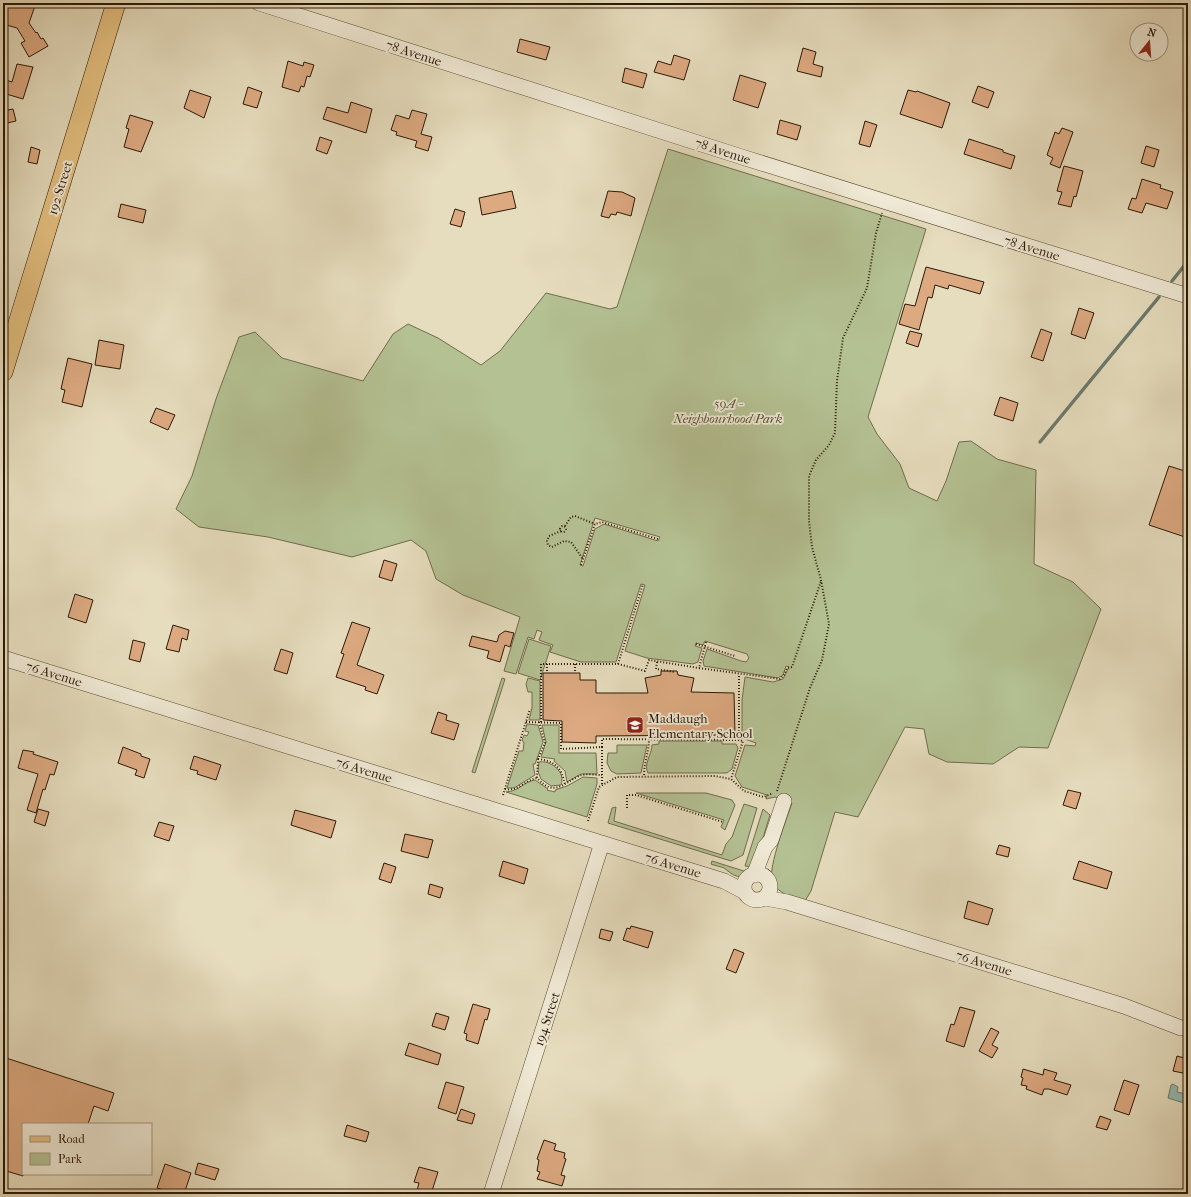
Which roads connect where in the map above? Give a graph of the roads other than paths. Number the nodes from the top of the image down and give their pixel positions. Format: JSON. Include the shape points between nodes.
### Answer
{"nodes":[{"id":1,"x":116,"y":3,"type":"edge"},
{"id":2,"x":259,"y":3,"type":"edge"},
{"id":3,"x":1188,"y":296,"type":"edge"},
{"id":4,"x":3,"y":372,"type":"edge"},
{"id":5,"x":3,"y":658,"type":"edge"},
{"id":6,"x":784,"y":801,"type":"dead end"},
{"id":7,"x":602,"y":843,"type":"junction"},
{"id":8,"x":758,"y":886,"type":"junction"},
{"id":9,"x":1181,"y":1028,"type":"dead end"},
{"id":10,"x":491,"y":1194,"type":"edge"}],
"edges":[{"from":1,"to":4,"type":"main road","name":"192 Street"},
{"from":2,"to":3,"type":"street","name":"78 Avenue"},
{"from":5,"to":7,"type":"street","name":"76 Avenue"},
{"from":6,"to":8,"type":"street","via":[[771,840],[765,847]]},
{"from":7,"to":8,"type":"street","name":"76 Avenue","via":[[724,881]]},
{"from":7,"to":10,"type":"street","name":"194 Street"},
{"from":8,"to":9,"type":"street","name":"76 Avenue","via":[[787,902],[1124,1006]]}]}
